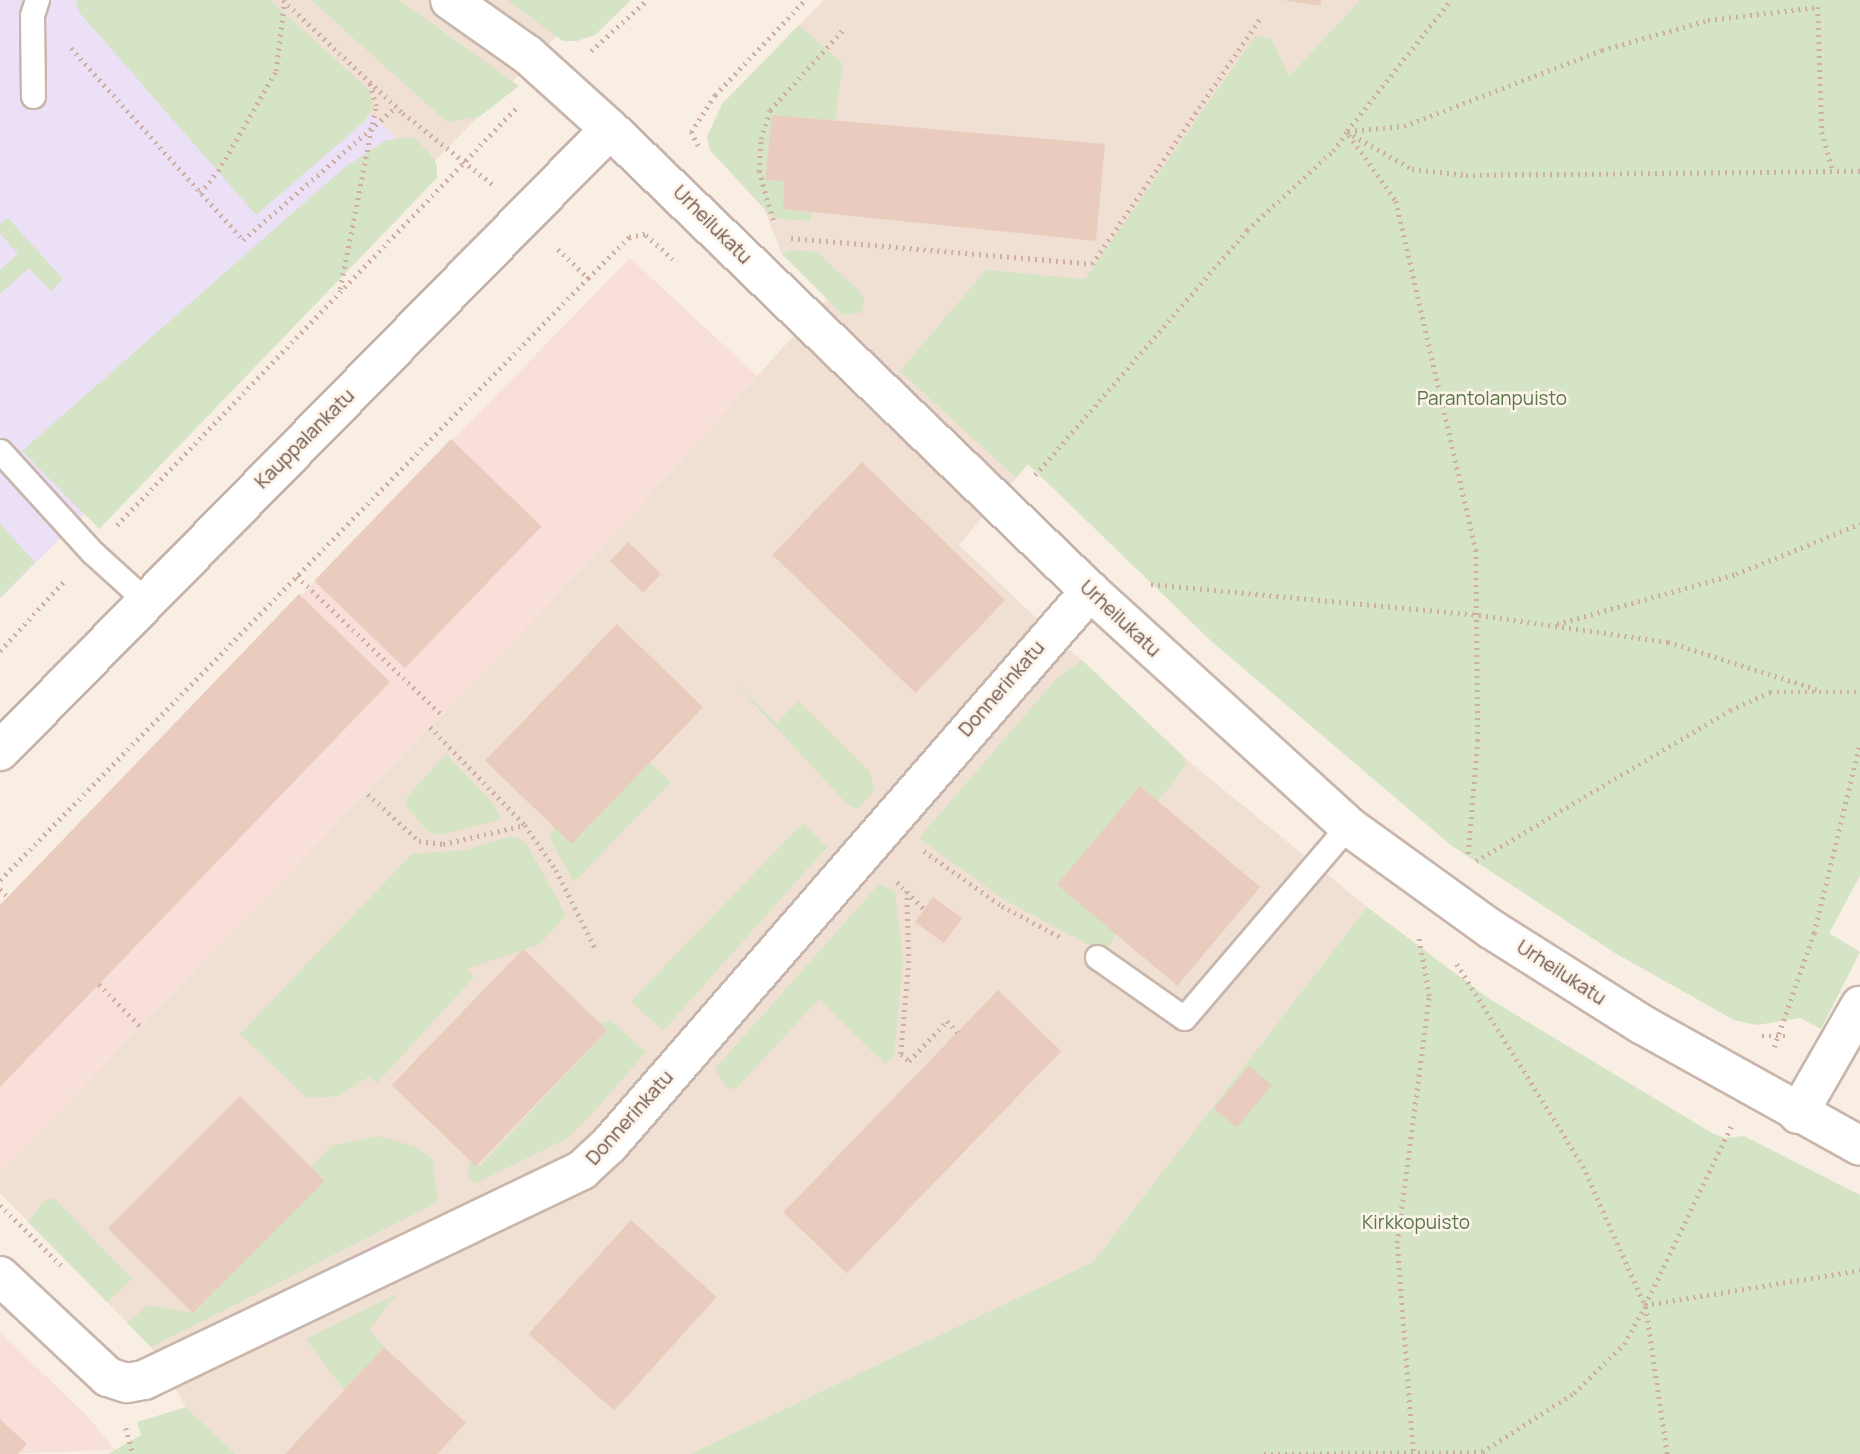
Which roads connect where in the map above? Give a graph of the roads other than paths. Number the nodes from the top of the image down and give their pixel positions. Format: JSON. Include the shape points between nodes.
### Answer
{"nodes":[{"id":1,"x":37,"y":0,"type":"edge"},
{"id":2,"x":450,"y":0,"type":"edge"},
{"id":3,"x":33,"y":96,"type":"dead end"},
{"id":4,"x":610,"y":129,"type":"junction"},
{"id":5,"x":0,"y":451,"type":"edge"},
{"id":6,"x":1090,"y":591,"type":"junction"},
{"id":7,"x":146,"y":601,"type":"junction"},
{"id":8,"x":0,"y":751,"type":"edge"},
{"id":9,"x":1348,"y":826,"type":"junction"},
{"id":10,"x":1097,"y":957,"type":"road end"},
{"id":11,"x":1860,"y":1006,"type":"edge"},
{"id":12,"x":1798,"y":1114,"type":"junction"},
{"id":13,"x":1860,"y":1146,"type":"edge"},
{"id":14,"x":0,"y":1276,"type":"edge"}],
"edges":[{"from":1,"to":3,"type":"lane","via":[[32,15]]},
{"from":2,"to":4,"type":"street","name":"Urheilukatu","via":[[528,55]]},
{"from":4,"to":6,"type":"street","name":"Urheilukatu"},
{"from":4,"to":7,"type":"street","name":"Kauppalankatu"},
{"from":5,"to":7,"type":"lane","via":[[92,552]]},
{"from":6,"to":9,"type":"street","name":"Urheilukatu"},
{"from":6,"to":14,"type":"street","name":"Donnerinkatu","via":[[610,1145],[582,1170],[144,1380],[108,1377]]},
{"from":7,"to":8,"type":"street","name":"Kauppalankatu"},
{"from":9,"to":10,"type":"lane","via":[[1184,1018]]},
{"from":9,"to":12,"type":"street","name":"Urheilukatu","via":[[1491,929],[1643,1025]]},
{"from":11,"to":12,"type":"street"},
{"from":12,"to":13,"type":"street","name":"Urheilukatu"}]}
